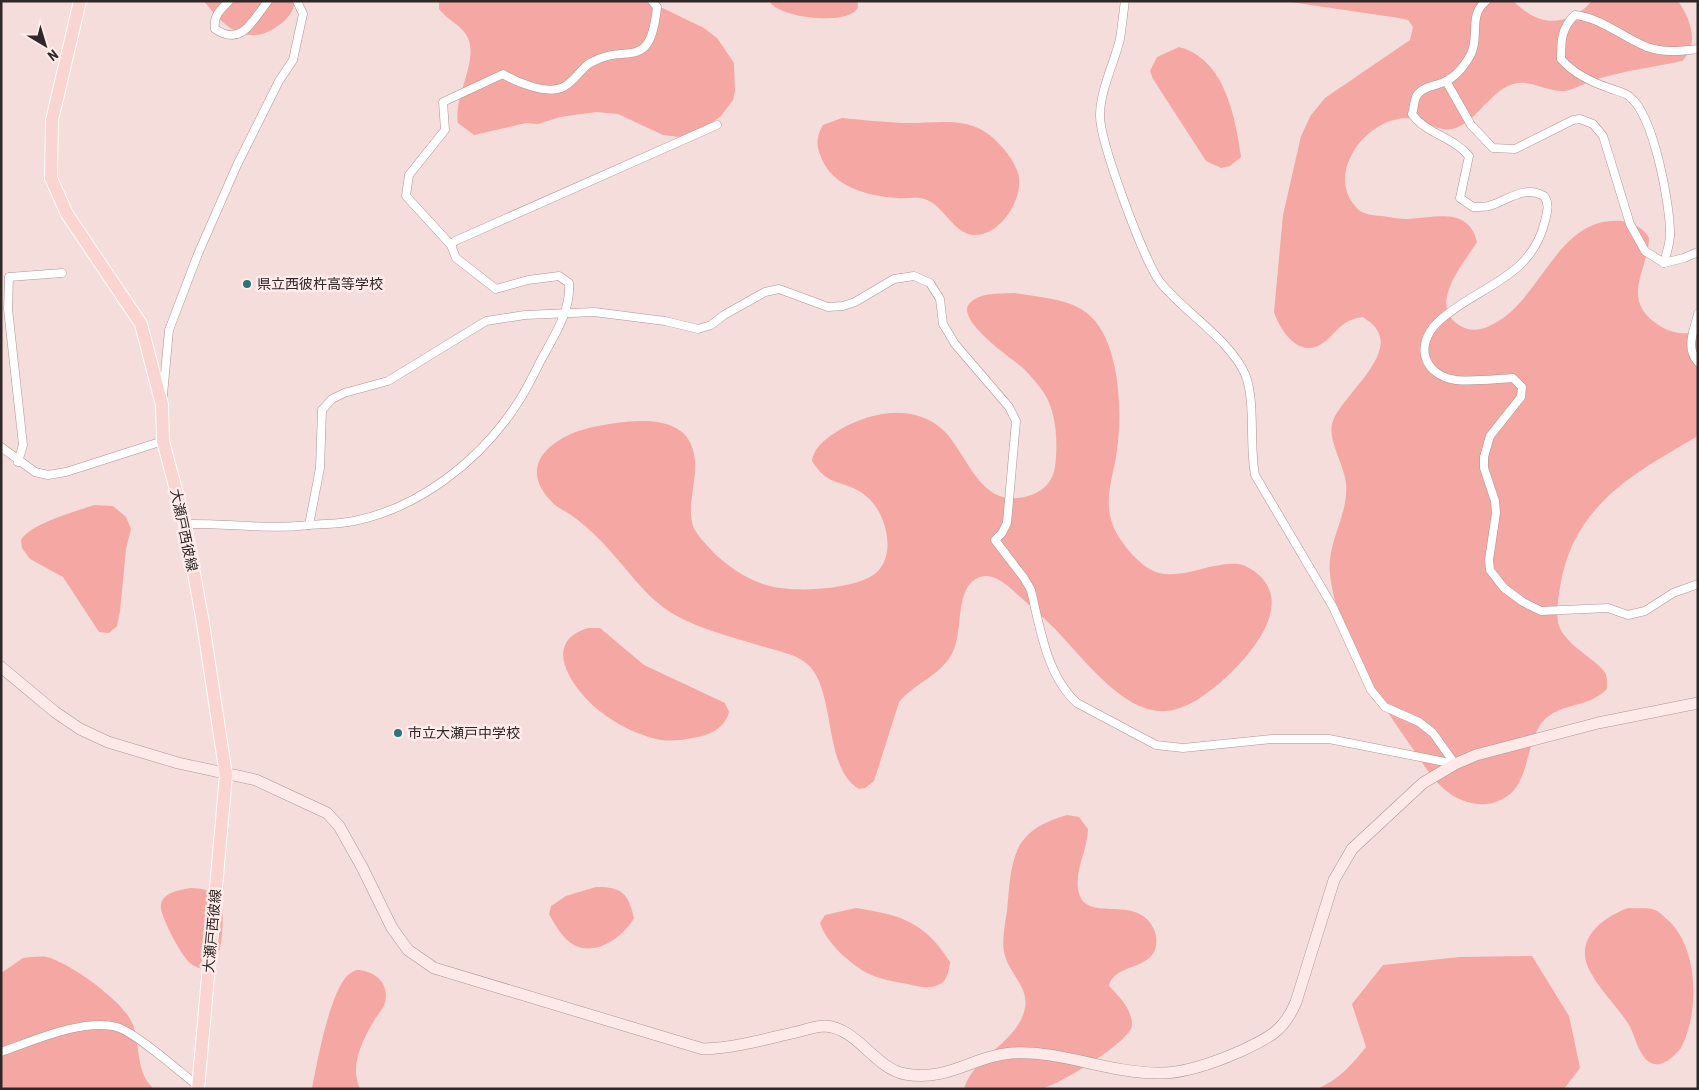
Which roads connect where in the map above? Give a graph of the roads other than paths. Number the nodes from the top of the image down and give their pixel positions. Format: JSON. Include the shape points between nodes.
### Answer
{"nodes":[{"id":1,"x":80,"y":1,"type":"edge"},
{"id":2,"x":230,"y":1,"type":"edge"},
{"id":3,"x":268,"y":1,"type":"edge"},
{"id":4,"x":296,"y":1,"type":"edge"},
{"id":5,"x":652,"y":1,"type":"edge"},
{"id":6,"x":1125,"y":1,"type":"edge"},
{"id":7,"x":1486,"y":1,"type":"edge"},
{"id":8,"x":1698,"y":49,"type":"edge"},
{"id":9,"x":1446,"y":81,"type":"junction"},
{"id":10,"x":717,"y":125,"type":"dead end"},
{"id":11,"x":451,"y":245,"type":"junction"},
{"id":12,"x":1698,"y":252,"type":"edge"},
{"id":13,"x":1664,"y":263,"type":"junction"},
{"id":14,"x":62,"y":272,"type":"dead end"},
{"id":15,"x":1698,"y":314,"type":"edge"},
{"id":16,"x":563,"y":315,"type":"junction"},
{"id":17,"x":1698,"y":362,"type":"edge"},
{"id":18,"x":162,"y":405,"type":"junction"},
{"id":19,"x":163,"y":441,"type":"junction"},
{"id":20,"x":1,"y":447,"type":"edge"},
{"id":21,"x":18,"y":462,"type":"junction"},
{"id":22,"x":185,"y":524,"type":"junction"},
{"id":23,"x":309,"y":525,"type":"junction"},
{"id":24,"x":1698,"y":584,"type":"edge"},
{"id":25,"x":1,"y":667,"type":"edge"},
{"id":26,"x":1698,"y":703,"type":"edge"},
{"id":27,"x":1455,"y":764,"type":"junction"},
{"id":28,"x":226,"y":775,"type":"junction"},
{"id":29,"x":1,"y":1052,"type":"edge"},
{"id":30,"x":198,"y":1088,"type":"edge"}],
"edges":[{"from":1,"to":18,"type":"main road","name":"大瀬戸西彼線","via":[[52,120],[51,178],[67,214],[141,324]]},
{"from":2,"to":3,"type":"street","via":[[219,10],[214,21],[215,29],[231,37],[239,36]]},
{"from":4,"to":18,"type":"street","via":[[303,14],[293,60],[237,165],[169,330]]},
{"from":5,"to":11,"type":"street","via":[[657,7],[654,29],[637,54],[609,56],[590,63],[561,88],[517,83],[503,74],[443,102],[445,130],[409,175],[406,196]]},
{"from":6,"to":27,"type":"street","via":[[1120,38],[1102,97],[1100,116],[1104,143],[1148,262],[1160,282],[1230,353],[1244,374],[1249,394],[1255,475],[1333,607],[1371,690],[1385,707],[1419,722],[1433,733]]},
{"from":7,"to":9,"type":"street","via":[[1478,7],[1474,18],[1476,40],[1472,54],[1462,69]]},
{"from":8,"to":13,"type":"street","via":[[1673,52],[1646,46],[1589,16],[1575,15],[1564,26],[1561,42],[1561,59],[1571,70],[1596,84],[1630,96],[1640,107],[1649,126],[1659,160],[1669,226]]},
{"from":9,"to":13,"type":"street","via":[[1471,125],[1493,148],[1514,150],[1573,120],[1593,124],[1603,136],[1636,236],[1645,250]]},
{"from":9,"to":24,"type":"street","via":[[1417,95],[1412,114],[1419,124],[1459,144],[1469,156],[1460,198],[1473,207],[1489,206],[1522,192],[1535,191],[1544,196],[1548,205],[1544,224],[1523,264],[1439,322],[1423,347],[1425,358],[1440,375],[1456,380],[1513,378],[1522,387],[1521,397],[1490,436],[1484,457],[1496,514],[1490,570],[1504,588],[1541,611],[1608,608],[1628,615],[1645,611],[1673,593]]},
{"from":10,"to":11,"type":"street"},
{"from":11,"to":16,"type":"street","via":[[456,258],[496,290],[528,280],[559,276],[568,283],[570,298]]},
{"from":12,"to":13,"type":"street"},
{"from":14,"to":21,"type":"street","via":[[9,277],[8,309],[23,445]]},
{"from":15,"to":17,"type":"street","via":[[1690,348]]},
{"from":16,"to":23,"type":"street","via":[[516,407],[493,436],[463,465],[434,488],[400,507],[354,521]]},
{"from":16,"to":23,"type":"street","via":[[525,315],[486,321],[388,381],[344,392],[332,399],[322,410],[320,468]]},
{"from":16,"to":27,"type":"street","via":[[594,312],[665,321],[698,329],[778,288],[828,307],[855,302],[894,279],[914,276],[930,283],[940,299],[944,324],[955,344],[1009,407],[1016,421],[1006,523],[995,540],[1031,590],[1050,659],[1066,693],[1077,703],[1156,745],[1183,748],[1272,739],[1329,739]]},
{"from":18,"to":19,"type":"main road","name":"大瀬戸西彼線"},
{"from":19,"to":21,"type":"street","via":[[48,475]]},
{"from":19,"to":22,"type":"main road","name":"大瀬戸西彼線"},
{"from":20,"to":21,"type":"street"},
{"from":22,"to":23,"type":"street","via":[[246,527]]},
{"from":22,"to":28,"type":"main road","name":"大瀬戸西彼線"},
{"from":25,"to":28,"type":"street","via":[[80,729],[108,742]]},
{"from":26,"to":27,"type":"street","via":[[1598,723],[1476,755]]},
{"from":27,"to":28,"type":"street","via":[[1423,783],[1352,849],[1334,880],[1288,1020],[1258,1043],[1234,1054],[1181,1071],[1158,1074],[1041,1054],[1010,1053],[947,1073],[903,1074],[881,1062],[841,1029],[824,1026],[726,1049],[703,1049],[434,968],[408,950],[392,928],[339,826],[327,813],[256,780]]},
{"from":28,"to":30,"type":"main road","name":"大瀬戸西彼線"},
{"from":29,"to":30,"type":"street","via":[[67,1030],[93,1025],[117,1028],[132,1035]]}]}
